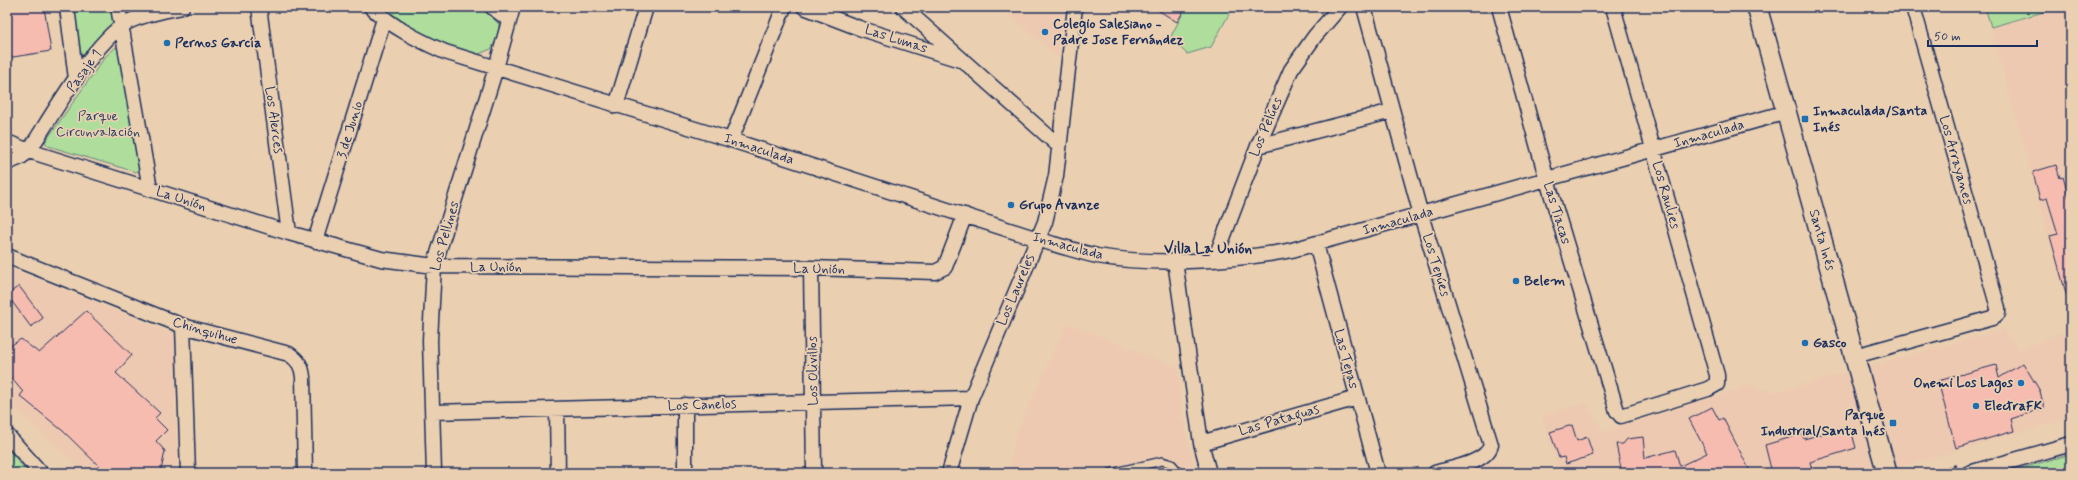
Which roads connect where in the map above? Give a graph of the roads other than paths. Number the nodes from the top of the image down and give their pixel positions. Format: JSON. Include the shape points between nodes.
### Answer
{"nodes":[{"id":1,"x":66,"y":7,"type":"edge"},
{"id":2,"x":118,"y":7,"type":"edge"},
{"id":3,"x":182,"y":7,"type":"edge"},
{"id":4,"x":259,"y":7,"type":"edge"},
{"id":5,"x":371,"y":7,"type":"edge"},
{"id":6,"x":492,"y":7,"type":"edge"},
{"id":7,"x":646,"y":7,"type":"edge"},
{"id":8,"x":784,"y":7,"type":"edge"},
{"id":9,"x":804,"y":7,"type":"edge"},
{"id":10,"x":903,"y":7,"type":"edge"},
{"id":11,"x":1075,"y":7,"type":"edge"},
{"id":12,"x":1340,"y":7,"type":"edge"},
{"id":13,"x":1364,"y":7,"type":"edge"},
{"id":14,"x":1499,"y":7,"type":"edge"},
{"id":15,"x":1613,"y":7,"type":"edge"},
{"id":16,"x":1757,"y":7,"type":"edge"},
{"id":17,"x":1913,"y":7,"type":"edge"},
{"id":18,"x":511,"y":13,"type":"edge"},
{"id":19,"x":384,"y":20,"type":"junction"},
{"id":20,"x":121,"y":27,"type":"junction"},
{"id":21,"x":966,"y":62,"type":"junction"},
{"id":22,"x":496,"y":68,"type":"junction"},
{"id":23,"x":76,"y":79,"type":"junction"},
{"id":24,"x":616,"y":106,"type":"junction"},
{"id":25,"x":1392,"y":111,"type":"junction"},
{"id":26,"x":1787,"y":112,"type":"junction"},
{"id":27,"x":732,"y":140,"type":"junction"},
{"id":28,"x":7,"y":142,"type":"edge"},
{"id":29,"x":1059,"y":146,"type":"junction"},
{"id":30,"x":1258,"y":146,"type":"junction"},
{"id":31,"x":1653,"y":150,"type":"junction"},
{"id":32,"x":29,"y":151,"type":"junction"},
{"id":33,"x":7,"y":163,"type":"edge"},
{"id":34,"x":1547,"y":180,"type":"junction"},
{"id":35,"x":150,"y":189,"type":"junction"},
{"id":36,"x":966,"y":215,"type":"junction"},
{"id":37,"x":1421,"y":215,"type":"junction"},
{"id":38,"x":289,"y":233,"type":"junction"},
{"id":39,"x":1038,"y":238,"type":"junction"},
{"id":40,"x":315,"y":241,"type":"junction"},
{"id":41,"x":1316,"y":244,"type":"junction"},
{"id":42,"x":7,"y":256,"type":"edge"},
{"id":43,"x":1215,"y":259,"type":"junction"},
{"id":44,"x":1175,"y":261,"type":"junction"},
{"id":45,"x":434,"y":266,"type":"junction"},
{"id":46,"x":811,"y":268,"type":"junction"},
{"id":47,"x":184,"y":326,"type":"junction"},
{"id":48,"x":1854,"y":356,"type":"junction"},
{"id":49,"x":971,"y":398,"type":"junction"},
{"id":50,"x":1357,"y":398,"type":"junction"},
{"id":51,"x":813,"y":402,"type":"junction"},
{"id":52,"x":685,"y":405,"type":"junction"},
{"id":53,"x":557,"y":409,"type":"junction"},
{"id":54,"x":433,"y":412,"type":"junction"},
{"id":55,"x":1621,"y":416,"type":"joint"},
{"id":56,"x":7,"y":435,"type":"edge"},
{"id":57,"x":1201,"y":443,"type":"junction"},
{"id":58,"x":2071,"y":444,"type":"edge"},
{"id":59,"x":40,"y":473,"type":"edge"},
{"id":60,"x":188,"y":473,"type":"edge"},
{"id":61,"x":305,"y":473,"type":"edge"},
{"id":62,"x":434,"y":473,"type":"edge"},
{"id":63,"x":558,"y":473,"type":"edge"},
{"id":64,"x":685,"y":473,"type":"edge"},
{"id":65,"x":814,"y":473,"type":"edge"},
{"id":66,"x":949,"y":473,"type":"edge"},
{"id":67,"x":1110,"y":473,"type":"edge"},
{"id":68,"x":1180,"y":473,"type":"edge"},
{"id":69,"x":1210,"y":473,"type":"edge"},
{"id":70,"x":1378,"y":473,"type":"edge"},
{"id":71,"x":1435,"y":473,"type":"edge"},
{"id":72,"x":1887,"y":473,"type":"edge"},
{"id":73,"x":1969,"y":473,"type":"edge"}],
"edges":[{"from":1,"to":23,"type":"street"},
{"from":2,"to":20,"type":"street"},
{"from":3,"to":20,"type":"street","name":"Pasaje 1","via":[[142,17]]},
{"from":4,"to":38,"type":"street","name":"Los Alerces"},
{"from":5,"to":19,"type":"street","name":"Inmaculada"},
{"from":6,"to":18,"type":"street"},
{"from":7,"to":24,"type":"street"},
{"from":8,"to":27,"type":"street"},
{"from":9,"to":21,"type":"street","name":"Las Lumas","via":[[859,28]]},
{"from":10,"to":21,"type":"street","name":"Las Lumas"},
{"from":11,"to":29,"type":"street","name":"Los Laureles"},
{"from":12,"to":30,"type":"street","name":"Los Pelúes","via":[[1291,70]]},
{"from":13,"to":25,"type":"street","name":"Los Tepúes"},
{"from":14,"to":34,"type":"street","name":"Las Tiacas"},
{"from":15,"to":31,"type":"street","name":"Los Raulies"},
{"from":16,"to":26,"type":"main road","name":"Santa Inés"},
{"from":17,"to":48,"type":"street","name":"Los Arrayanes","via":[[1998,314],[1992,318]]},
{"from":18,"to":22,"type":"street","name":"Los Pellines"},
{"from":19,"to":22,"type":"street","name":"Inmaculada","via":[[445,52]]},
{"from":19,"to":40,"type":"street","name":"3 de Junio"},
{"from":20,"to":23,"type":"street","name":"Pasaje 1","via":[[107,40]]},
{"from":20,"to":35,"type":"street"},
{"from":21,"to":29,"type":"street","name":"Las Lumas"},
{"from":22,"to":24,"type":"street","name":"Inmaculada"},
{"from":22,"to":45,"type":"street","name":"Los Pellines"},
{"from":23,"to":32,"type":"street","name":"Pasaje 1"},
{"from":24,"to":27,"type":"street","name":"Inmaculada"},
{"from":25,"to":30,"type":"street"},
{"from":25,"to":37,"type":"street","name":"Los Tepúes"},
{"from":26,"to":31,"type":"street","name":"Inmaculada"},
{"from":26,"to":48,"type":"main road","name":"Santa Inés"},
{"from":27,"to":36,"type":"street","name":"Inmaculada"},
{"from":28,"to":32,"type":"street","name":"La Unión"},
{"from":29,"to":39,"type":"street","name":"Los Laureles","via":[[1056,176],[1045,222]]},
{"from":30,"to":43,"type":"street","name":"Los Pelúes"},
{"from":31,"to":34,"type":"street","name":"Inmaculada"},
{"from":31,"to":55,"type":"street","name":"Los Raulies","via":[[1717,375],[1717,384]]},
{"from":32,"to":33,"type":"street","name":"Pasaje 1"},
{"from":32,"to":35,"type":"street","name":"La Unión"},
{"from":34,"to":37,"type":"street","name":"Inmaculada"},
{"from":34,"to":55,"type":"street","name":"Las Tiacas","via":[[1617,411]]},
{"from":35,"to":38,"type":"street","name":"La Unión"},
{"from":36,"to":39,"type":"street","name":"Inmaculada"},
{"from":36,"to":46,"type":"street","name":"La Unión","via":[[940,271]]},
{"from":37,"to":41,"type":"street","name":"Inmaculada"},
{"from":37,"to":71,"type":"street","name":"Los Tepúes","via":[[1491,445],[1489,453],[1480,458]]},
{"from":38,"to":40,"type":"street","name":"La Unión"},
{"from":39,"to":44,"type":"street","name":"Inmaculada","via":[[1097,256]]},
{"from":39,"to":49,"type":"street","name":"Los Laureles"},
{"from":40,"to":45,"type":"street","name":"La Unión","via":[[380,258]]},
{"from":41,"to":43,"type":"street","name":"Inmaculada","via":[[1273,254]]},
{"from":41,"to":50,"type":"street","name":"Las Tepas"},
{"from":42,"to":47,"type":"street","name":"Chinquihue"},
{"from":43,"to":44,"type":"street","name":"Inmaculada"},
{"from":44,"to":57,"type":"street"},
{"from":45,"to":46,"type":"street","name":"La Unión"},
{"from":45,"to":54,"type":"street","name":"Los Pellines","via":[[430,340]]},
{"from":46,"to":51,"type":"street","name":"Los Olivillos"},
{"from":47,"to":60,"type":"street"},
{"from":47,"to":61,"type":"street","name":"Chinquihue","via":[[289,354],[300,364],[303,377]]},
{"from":48,"to":72,"type":"main road","name":"Santa Inés"},
{"from":49,"to":51,"type":"street","name":"Los Canelos"},
{"from":49,"to":66,"type":"street","name":"Los Laureles"},
{"from":50,"to":57,"type":"street","name":"Las Pataguas"},
{"from":50,"to":70,"type":"street","name":"Las Tepas"},
{"from":51,"to":52,"type":"street","name":"Los Canelos"},
{"from":51,"to":65,"type":"street","name":"Los Olivillos"},
{"from":52,"to":53,"type":"street","name":"Los Canelos"},
{"from":52,"to":64,"type":"street"},
{"from":53,"to":54,"type":"street","name":"Los Canelos"},
{"from":53,"to":63,"type":"street"},
{"from":54,"to":62,"type":"street","name":"Los Pellines"},
{"from":56,"to":59,"type":"street"},
{"from":57,"to":69,"type":"street"},
{"from":58,"to":73,"type":"street"},
{"from":67,"to":68,"type":"lane","via":[[1162,461],[1172,464]]}]}
